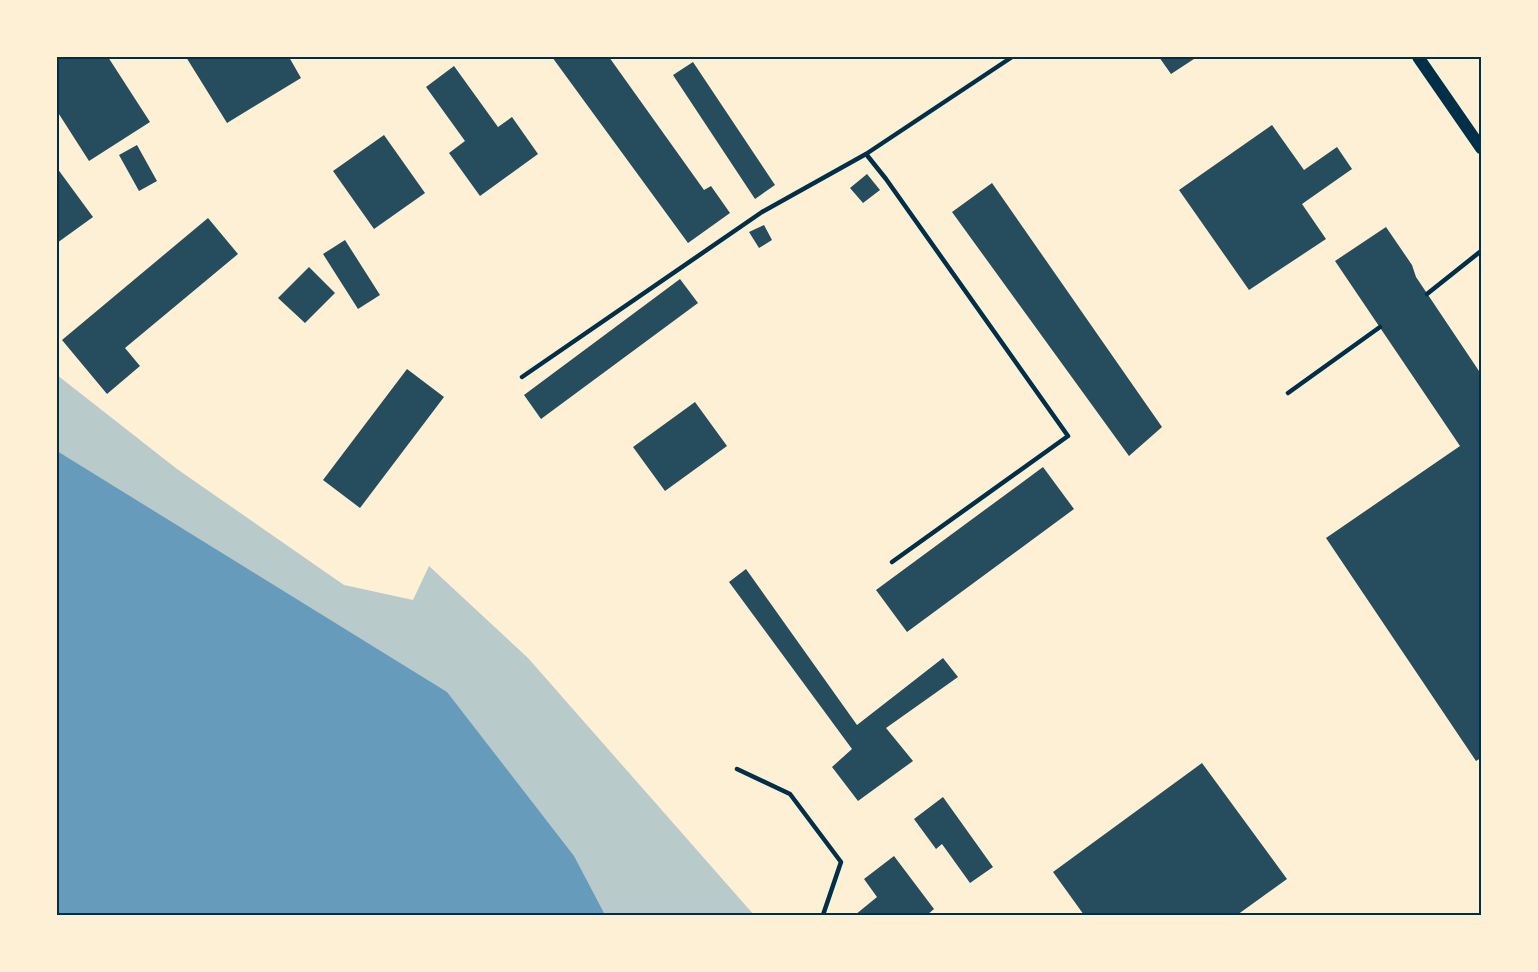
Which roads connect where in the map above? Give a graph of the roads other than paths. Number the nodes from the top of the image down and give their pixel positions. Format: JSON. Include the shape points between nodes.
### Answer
{"nodes":[{"id":1,"x":1012,"y":57,"type":"edge"},
{"id":2,"x":1418,"y":57,"type":"edge"},
{"id":3,"x":1481,"y":148,"type":"edge"},
{"id":4,"x":866,"y":154,"type":"junction"},
{"id":5,"x":1481,"y":251,"type":"edge"},
{"id":6,"x":1427,"y":294,"type":"dead end"},
{"id":7,"x":1380,"y":327,"type":"dead end"},
{"id":8,"x":522,"y":377,"type":"dead end"},
{"id":9,"x":1288,"y":393,"type":"dead end"},
{"id":10,"x":892,"y":562,"type":"dead end"},
{"id":11,"x":737,"y":769,"type":"dead end"},
{"id":12,"x":823,"y":915,"type":"edge"}],
"edges":[{"from":1,"to":4,"type":"lane"},
{"from":2,"to":3,"type":"main road"},
{"from":4,"to":8,"type":"lane","via":[[762,212]]},
{"from":4,"to":10,"type":"lane","via":[[1068,436]]},
{"from":5,"to":6,"type":"lane"},
{"from":7,"to":9,"type":"lane"},
{"from":11,"to":12,"type":"lane","via":[[790,794],[841,862]]}]}
